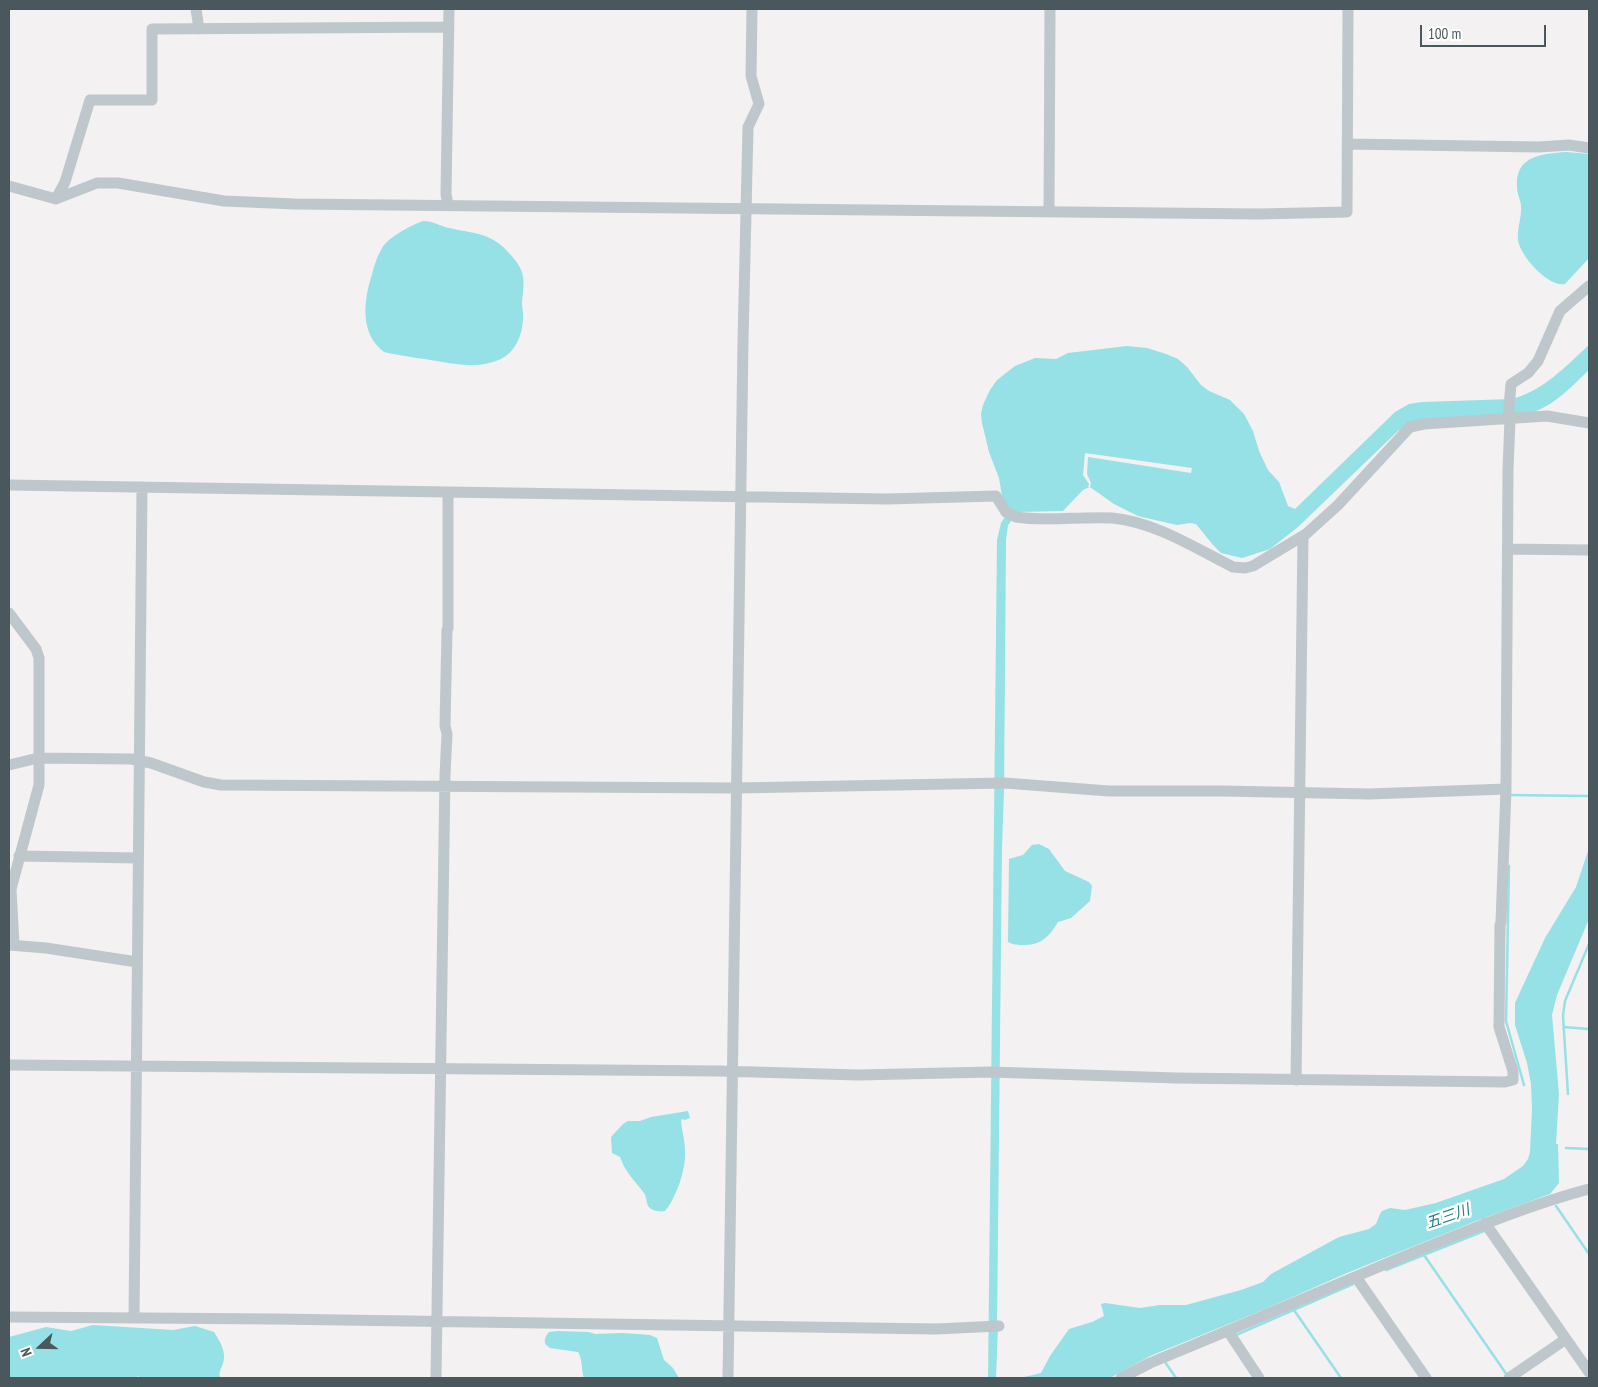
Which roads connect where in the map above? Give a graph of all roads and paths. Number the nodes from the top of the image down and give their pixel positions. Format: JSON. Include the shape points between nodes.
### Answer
{"nodes":[{"id":1,"x":196,"y":9,"type":"edge"},
{"id":2,"x":450,"y":9,"type":"edge"},
{"id":3,"x":752,"y":9,"type":"edge"},
{"id":4,"x":1050,"y":9,"type":"edge"},
{"id":5,"x":1348,"y":9,"type":"edge"},
{"id":6,"x":449,"y":27,"type":"junction"},
{"id":7,"x":199,"y":29,"type":"junction"},
{"id":8,"x":1347,"y":144,"type":"junction"},
{"id":9,"x":1589,"y":148,"type":"edge"},
{"id":10,"x":9,"y":186,"type":"edge"},
{"id":11,"x":56,"y":199,"type":"junction"},
{"id":12,"x":448,"y":205,"type":"junction"},
{"id":13,"x":747,"y":209,"type":"junction"},
{"id":14,"x":1049,"y":211,"type":"junction"},
{"id":15,"x":1589,"y":286,"type":"edge"},
{"id":16,"x":1509,"y":419,"type":"junction"},
{"id":17,"x":1589,"y":423,"type":"edge"},
{"id":18,"x":9,"y":485,"type":"edge"},
{"id":19,"x":142,"y":487,"type":"junction"},
{"id":20,"x":448,"y":492,"type":"junction"},
{"id":21,"x":741,"y":496,"type":"junction"},
{"id":22,"x":1303,"y":536,"type":"junction"},
{"id":23,"x":1508,"y":549,"type":"junction"},
{"id":24,"x":1589,"y":550,"type":"edge"},
{"id":25,"x":9,"y":613,"type":"edge"},
{"id":26,"x":38,"y":758,"type":"junction"},
{"id":27,"x":138,"y":761,"type":"junction"},
{"id":28,"x":9,"y":765,"type":"edge"},
{"id":29,"x":445,"y":787,"type":"junction"},
{"id":30,"x":736,"y":788,"type":"junction"},
{"id":31,"x":1506,"y":790,"type":"junction"},
{"id":32,"x":1300,"y":793,"type":"junction"},
{"id":33,"x":19,"y":856,"type":"junction"},
{"id":34,"x":138,"y":858,"type":"junction"},
{"id":35,"x":11,"y":945,"type":"edge"},
{"id":36,"x":136,"y":962,"type":"junction"},
{"id":37,"x":9,"y":1065,"type":"edge"},
{"id":38,"x":136,"y":1067,"type":"junction"},
{"id":39,"x":441,"y":1069,"type":"junction"},
{"id":40,"x":732,"y":1072,"type":"junction"},
{"id":41,"x":1296,"y":1080,"type":"junction"},
{"id":42,"x":1589,"y":1189,"type":"edge"},
{"id":43,"x":1486,"y":1224,"type":"junction"},
{"id":44,"x":1356,"y":1277,"type":"junction"},
{"id":45,"x":9,"y":1317,"type":"edge"},
{"id":46,"x":134,"y":1318,"type":"junction"},
{"id":47,"x":436,"y":1322,"type":"junction"},
{"id":48,"x":729,"y":1325,"type":"junction"},
{"id":49,"x":995,"y":1326,"type":"dead end"},
{"id":50,"x":1228,"y":1332,"type":"junction"},
{"id":51,"x":1566,"y":1339,"type":"junction"},
{"id":52,"x":1589,"y":1372,"type":"edge"},
{"id":53,"x":436,"y":1378,"type":"edge"},
{"id":54,"x":728,"y":1378,"type":"edge"},
{"id":55,"x":1122,"y":1378,"type":"edge"},
{"id":56,"x":1259,"y":1378,"type":"edge"},
{"id":57,"x":1426,"y":1378,"type":"edge"},
{"id":58,"x":1510,"y":1378,"type":"edge"}],
"edges":[{"from":1,"to":7,"type":"street"},
{"from":2,"to":6,"type":"street"},
{"from":3,"to":13,"type":"street","via":[[751,76],[759,104],[748,127]]},
{"from":4,"to":14,"type":"street"},
{"from":5,"to":8,"type":"street"},
{"from":6,"to":7,"type":"street"},
{"from":6,"to":12,"type":"street"},
{"from":7,"to":11,"type":"street","via":[[152,29],[152,100],[90,100]]},
{"from":8,"to":9,"type":"street","via":[[1569,145]]},
{"from":8,"to":14,"type":"street","via":[[1346,212]]},
{"from":10,"to":11,"type":"street"},
{"from":11,"to":12,"type":"street","via":[[97,183],[111,183],[224,202]]},
{"from":12,"to":13,"type":"street"},
{"from":13,"to":14,"type":"street"},
{"from":13,"to":21,"type":"street"},
{"from":15,"to":16,"type":"street","via":[[1560,311],[1538,361],[1528,373],[1511,384]]},
{"from":16,"to":17,"type":"street","via":[[1547,416]]},
{"from":16,"to":22,"type":"street","via":[[1410,427],[1338,505]]},
{"from":16,"to":23,"type":"street"},
{"from":18,"to":19,"type":"street"},
{"from":19,"to":20,"type":"street"},
{"from":19,"to":27,"type":"street"},
{"from":20,"to":21,"type":"street"},
{"from":20,"to":29,"type":"street"},
{"from":21,"to":22,"type":"street","via":[[887,500],[996,496],[1011,514],[1136,522],[1232,567],[1245,568]]},
{"from":21,"to":30,"type":"street"},
{"from":22,"to":32,"type":"street"},
{"from":23,"to":24,"type":"street"},
{"from":23,"to":31,"type":"street"},
{"from":25,"to":26,"type":"street","via":[[39,658]]},
{"from":26,"to":27,"type":"street"},
{"from":26,"to":28,"type":"street"},
{"from":26,"to":33,"type":"street","via":[[39,785]]},
{"from":27,"to":29,"type":"street","via":[[221,785]]},
{"from":27,"to":34,"type":"street"},
{"from":29,"to":30,"type":"street"},
{"from":29,"to":39,"type":"street"},
{"from":30,"to":32,"type":"street","via":[[999,783],[1109,791]]},
{"from":30,"to":40,"type":"street"},
{"from":31,"to":32,"type":"street"},
{"from":31,"to":41,"type":"street","via":[[1499,1027],[1513,1071],[1512,1080]]},
{"from":32,"to":41,"type":"street"},
{"from":33,"to":34,"type":"street"},
{"from":33,"to":35,"type":"street","via":[[11,889]]},
{"from":34,"to":36,"type":"street"},
{"from":35,"to":36,"type":"street"},
{"from":36,"to":38,"type":"street"},
{"from":37,"to":38,"type":"street"},
{"from":38,"to":39,"type":"street"},
{"from":38,"to":46,"type":"street"},
{"from":39,"to":40,"type":"street"},
{"from":39,"to":47,"type":"street"},
{"from":40,"to":41,"type":"street","via":[[858,1075],[996,1072]]},
{"from":40,"to":48,"type":"street"},
{"from":42,"to":43,"type":"street"},
{"from":43,"to":44,"type":"street"},
{"from":43,"to":51,"type":"street"},
{"from":44,"to":50,"type":"street"},
{"from":44,"to":57,"type":"street"},
{"from":45,"to":46,"type":"street"},
{"from":46,"to":47,"type":"street"},
{"from":47,"to":48,"type":"street"},
{"from":47,"to":53,"type":"street"},
{"from":48,"to":49,"type":"street","via":[[936,1329]]},
{"from":48,"to":54,"type":"street"},
{"from":50,"to":55,"type":"street","via":[[1150,1363]]},
{"from":50,"to":56,"type":"street"},
{"from":51,"to":52,"type":"street"},
{"from":51,"to":58,"type":"street"}]}
